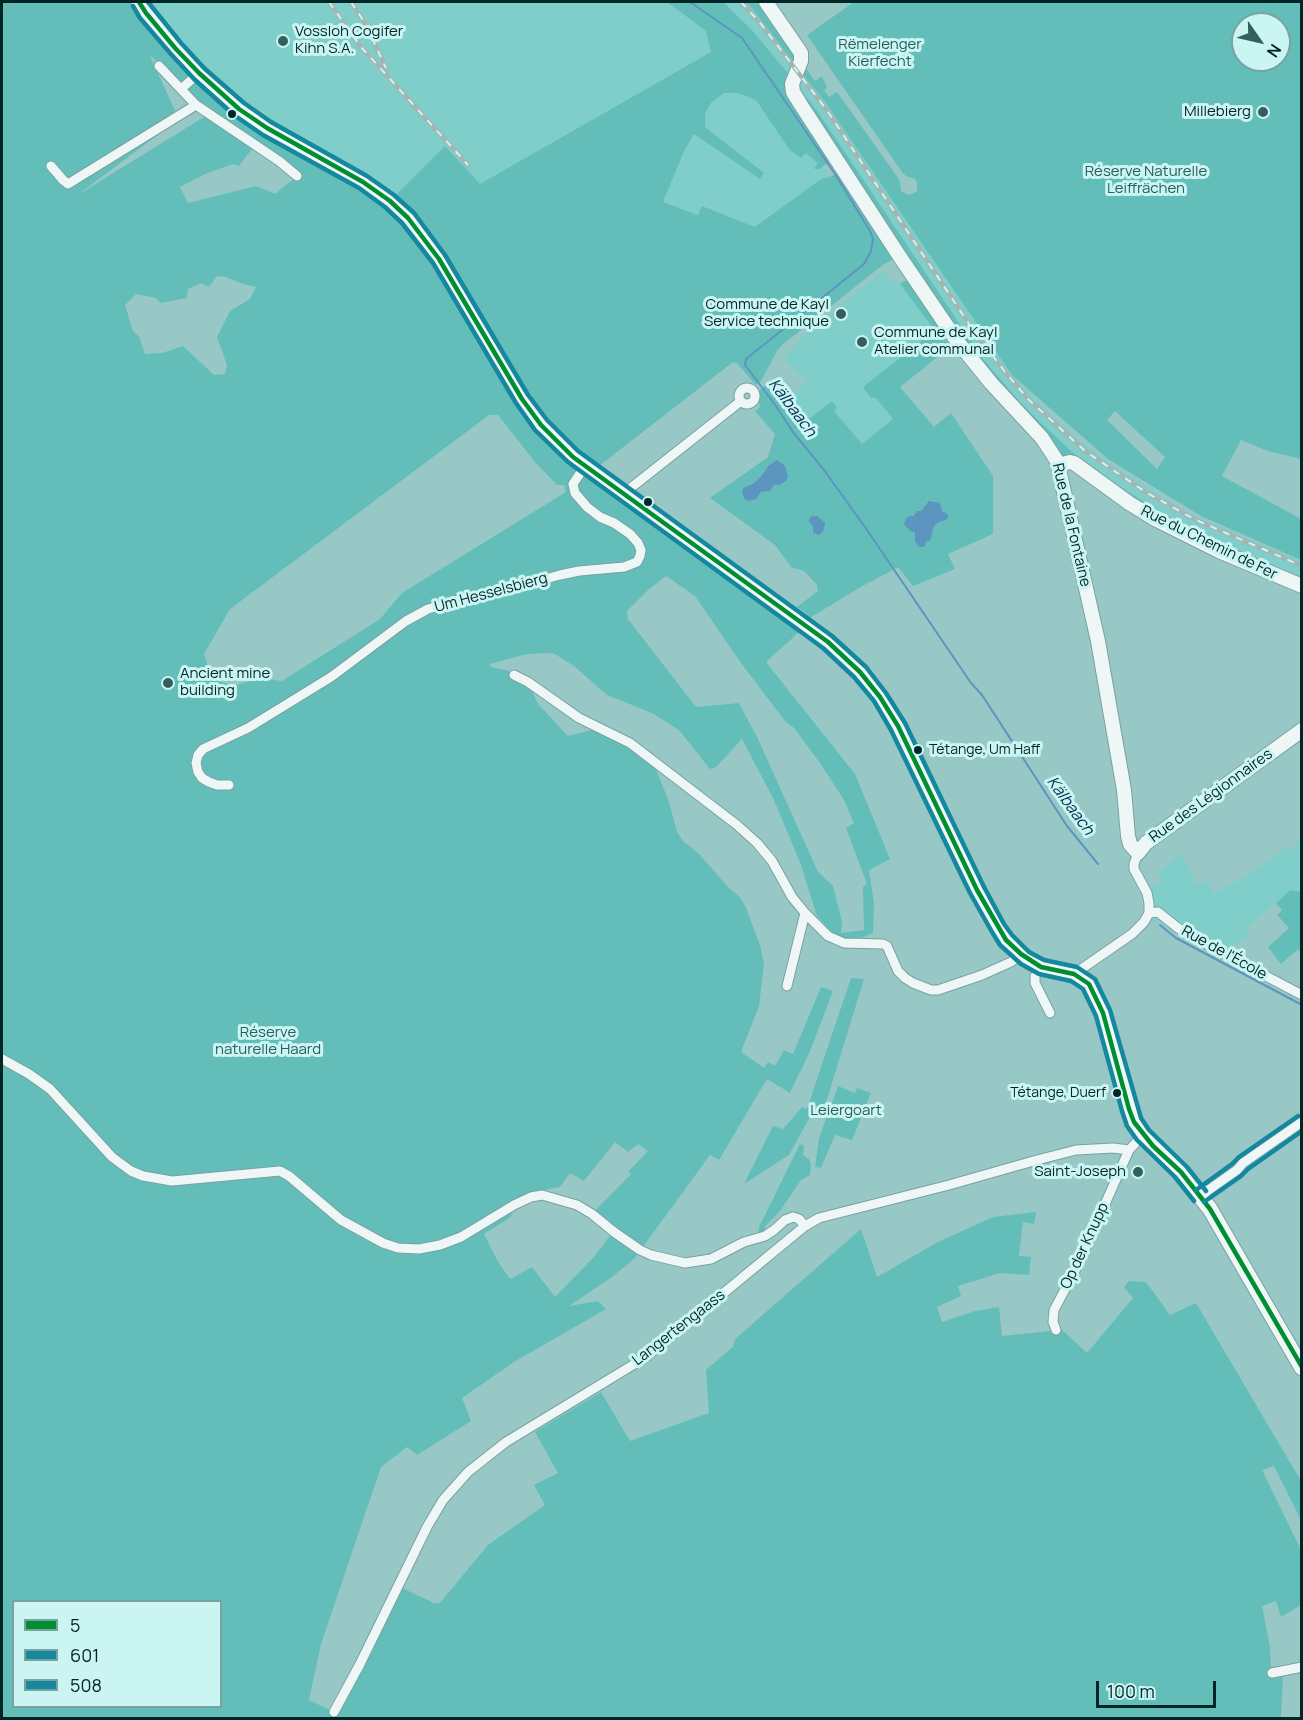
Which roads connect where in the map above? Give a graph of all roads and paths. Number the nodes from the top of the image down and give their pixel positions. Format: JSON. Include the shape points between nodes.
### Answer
{"nodes":[{"id":1,"x":139,"y":2,"type":"edge"},
{"id":2,"x":766,"y":2,"type":"edge"},
{"id":3,"x":159,"y":66,"type":"dead end"},
{"id":4,"x":199,"y":73,"type":"junction"},
{"id":5,"x":182,"y":89,"type":"junction"},
{"id":6,"x":196,"y":105,"type":"junction"},
{"id":7,"x":51,"y":166,"type":"dead end"},
{"id":8,"x":297,"y":176,"type":"dead end"},
{"id":9,"x":741,"y":401,"type":"dead end"},
{"id":10,"x":1058,"y":465,"type":"junction"},
{"id":11,"x":585,"y":466,"type":"junction"},
{"id":12,"x":624,"y":494,"type":"junction"},
{"id":13,"x":1302,"y":586,"type":"edge"},
{"id":14,"x":514,"y":675,"type":"dead end"},
{"id":15,"x":1302,"y":730,"type":"edge"},
{"id":16,"x":229,"y":785,"type":"dead end"},
{"id":17,"x":1138,"y":853,"type":"junction"},
{"id":18,"x":805,"y":913,"type":"junction"},
{"id":19,"x":1149,"y":913,"type":"junction"},
{"id":20,"x":1021,"y":954,"type":"junction"},
{"id":21,"x":1041,"y":967,"type":"junction"},
{"id":22,"x":1074,"y":974,"type":"junction"},
{"id":23,"x":786,"y":986,"type":"dead end"},
{"id":24,"x":1302,"y":995,"type":"edge"},
{"id":25,"x":1050,"y":1013,"type":"dead end"},
{"id":26,"x":2,"y":1059,"type":"edge"},
{"id":27,"x":1302,"y":1122,"type":"edge"},
{"id":28,"x":1143,"y":1135,"type":"junction"},
{"id":29,"x":1129,"y":1150,"type":"junction"},
{"id":30,"x":1200,"y":1196,"type":"junction"},
{"id":31,"x":805,"y":1226,"type":"junction"},
{"id":32,"x":1056,"y":1330,"type":"dead end"},
{"id":33,"x":1302,"y":1368,"type":"edge"},
{"id":34,"x":1302,"y":1667,"type":"edge"},
{"id":35,"x":1272,"y":1673,"type":"dead end"},
{"id":36,"x":334,"y":1712,"type":"dead end"}],
"edges":[{"from":1,"to":4,"type":"main road"},
{"from":2,"to":10,"type":"main road","name":"Rue de la Fontaine","via":[[799,48],[801,61],[792,84],[801,105],[957,341],[1042,438]]},
{"from":3,"to":5,"type":"street"},
{"from":4,"to":5,"type":"street"},
{"from":4,"to":11,"type":"main road","via":[[239,109],[363,182],[408,218],[440,259],[522,399],[542,425]]},
{"from":5,"to":6,"type":"street"},
{"from":6,"to":7,"type":"street","via":[[69,184]]},
{"from":6,"to":8,"type":"street"},
{"from":9,"to":12,"type":"street"},
{"from":10,"to":13,"type":"main road","name":"Rue du Chemin de Fer","via":[[1074,463],[1155,519]]},
{"from":10,"to":17,"type":"main road","name":"Rue de la Fontaine","via":[[1098,641],[1124,790],[1128,836]]},
{"from":11,"to":12,"type":"main road"},
{"from":11,"to":16,"type":"street","name":"Um Hesselsbierg","via":[[573,484],[574,493],[593,512],[630,534],[640,550],[637,562],[560,575],[451,602],[406,621],[331,677],[248,728],[204,749],[196,763],[202,778],[217,785]]},
{"from":12,"to":20,"type":"main road","via":[[828,642],[860,672],[898,726],[998,928]]},
{"from":14,"to":18,"type":"street","via":[[579,718],[630,742],[737,825],[772,861]]},
{"from":15,"to":17,"type":"main road","name":"Rue des Légionnaires","via":[[1146,843]]},
{"from":17,"to":19,"type":"street","name":"Rue des Légionnaires","via":[[1134,869],[1147,893]]},
{"from":18,"to":20,"type":"street","via":[[828,936],[844,943],[887,946],[904,978],[932,990],[982,975]]},
{"from":18,"to":23,"type":"street"},
{"from":19,"to":22,"type":"street","via":[[1132,934]]},
{"from":19,"to":24,"type":"street","name":"Rue de l'École","via":[[1158,912],[1178,928]]},
{"from":20,"to":21,"type":"main road"},
{"from":21,"to":22,"type":"main road"},
{"from":21,"to":25,"type":"street","via":[[1035,983]]},
{"from":22,"to":28,"type":"main road","via":[[1089,984],[1103,1012],[1129,1109]]},
{"from":26,"to":31,"type":"street","via":[[50,1089],[112,1157],[131,1171],[172,1181],[280,1171],[341,1220],[398,1248],[440,1245],[461,1237],[514,1204],[542,1195],[577,1205],[640,1250],[685,1263],[711,1259],[765,1236],[792,1217]]},
{"from":27,"to":30,"type":"street"},
{"from":28,"to":29,"type":"street","name":"Op der Knupp"},
{"from":28,"to":30,"type":"main road"},
{"from":29,"to":31,"type":"street","name":"Langertengaass","via":[[1076,1150],[819,1218]]},
{"from":29,"to":32,"type":"street","name":"Op der Knupp","via":[[1054,1310]]},
{"from":30,"to":33,"type":"main road"},
{"from":31,"to":36,"type":"street","name":"Langertengaass","via":[[646,1357],[506,1442],[468,1472],[443,1500],[427,1527]]},
{"from":34,"to":35,"type":"street"}]}
